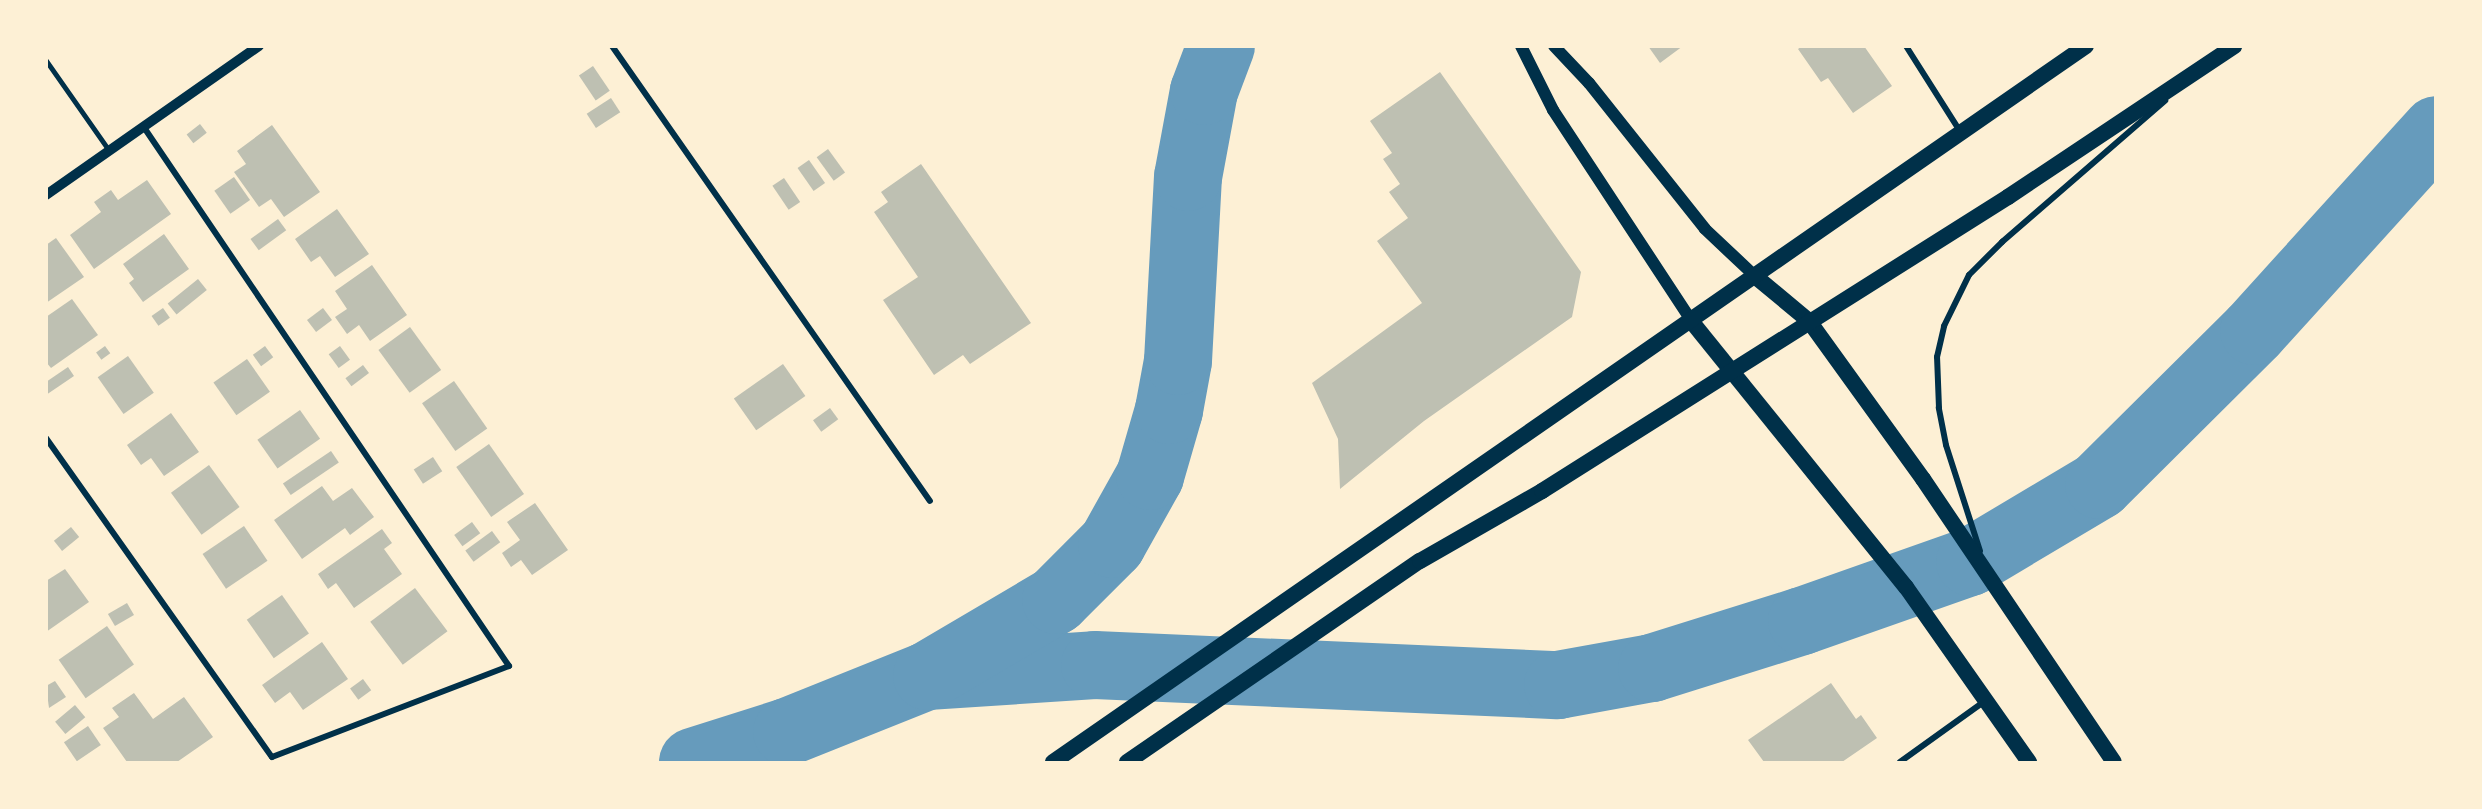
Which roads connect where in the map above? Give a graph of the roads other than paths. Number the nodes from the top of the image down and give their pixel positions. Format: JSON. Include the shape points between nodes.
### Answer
{"nodes":[{"id":1,"x":259,"y":46,"type":"edge"},
{"id":2,"x":612,"y":46,"type":"edge"},
{"id":3,"x":1521,"y":46,"type":"edge"},
{"id":4,"x":1554,"y":46,"type":"edge"},
{"id":5,"x":1906,"y":46,"type":"edge"},
{"id":6,"x":2086,"y":46,"type":"edge"},
{"id":7,"x":2234,"y":46,"type":"edge"},
{"id":8,"x":46,"y":60,"type":"edge"},
{"id":9,"x":2208,"y":64,"type":"junction"},
{"id":10,"x":142,"y":126,"type":"junction"},
{"id":11,"x":1961,"y":132,"type":"junction"},
{"id":12,"x":109,"y":150,"type":"junction"},
{"id":13,"x":46,"y":195,"type":"edge"},
{"id":14,"x":1756,"y":277,"type":"junction"},
{"id":15,"x":1809,"y":321,"type":"junction"},
{"id":16,"x":1692,"y":322,"type":"junction"},
{"id":17,"x":1731,"y":368,"type":"junction"},
{"id":18,"x":46,"y":438,"type":"edge"},
{"id":19,"x":930,"y":501,"type":"dead end"},
{"id":20,"x":1989,"y":581,"type":"junction"},
{"id":21,"x":1986,"y":701,"type":"junction"},
{"id":22,"x":1053,"y":762,"type":"edge"},
{"id":23,"x":1127,"y":762,"type":"edge"},
{"id":24,"x":1900,"y":762,"type":"edge"},
{"id":25,"x":2029,"y":762,"type":"edge"},
{"id":26,"x":2114,"y":762,"type":"edge"}],
"edges":[{"from":1,"to":10,"type":"street"},
{"from":2,"to":19,"type":"street"},
{"from":3,"to":16,"type":"main road","via":[[1553,110]]},
{"from":4,"to":14,"type":"main road","via":[[1589,83],[1705,229]]},
{"from":5,"to":11,"type":"street"},
{"from":6,"to":11,"type":"highway"},
{"from":7,"to":9,"type":"highway"},
{"from":8,"to":12,"type":"lane"},
{"from":9,"to":15,"type":"highway"},
{"from":9,"to":20,"type":"street","via":[[2025,221],[1969,275],[1944,326],[1937,357],[1939,408],[1946,445]]},
{"from":10,"to":12,"type":"street"},
{"from":10,"to":18,"type":"street","via":[[509,666],[272,757]]},
{"from":11,"to":14,"type":"highway"},
{"from":12,"to":13,"type":"street"},
{"from":14,"to":15,"type":"highway"},
{"from":14,"to":16,"type":"highway"},
{"from":15,"to":17,"type":"highway"},
{"from":15,"to":20,"type":"highway","via":[[1923,479]]},
{"from":16,"to":17,"type":"highway"},
{"from":16,"to":22,"type":"highway"},
{"from":17,"to":21,"type":"highway","via":[[1936,630]]},
{"from":17,"to":23,"type":"highway","via":[[1542,491],[1420,561]]},
{"from":20,"to":26,"type":"highway"},
{"from":21,"to":24,"type":"street"},
{"from":21,"to":25,"type":"highway"}]}
